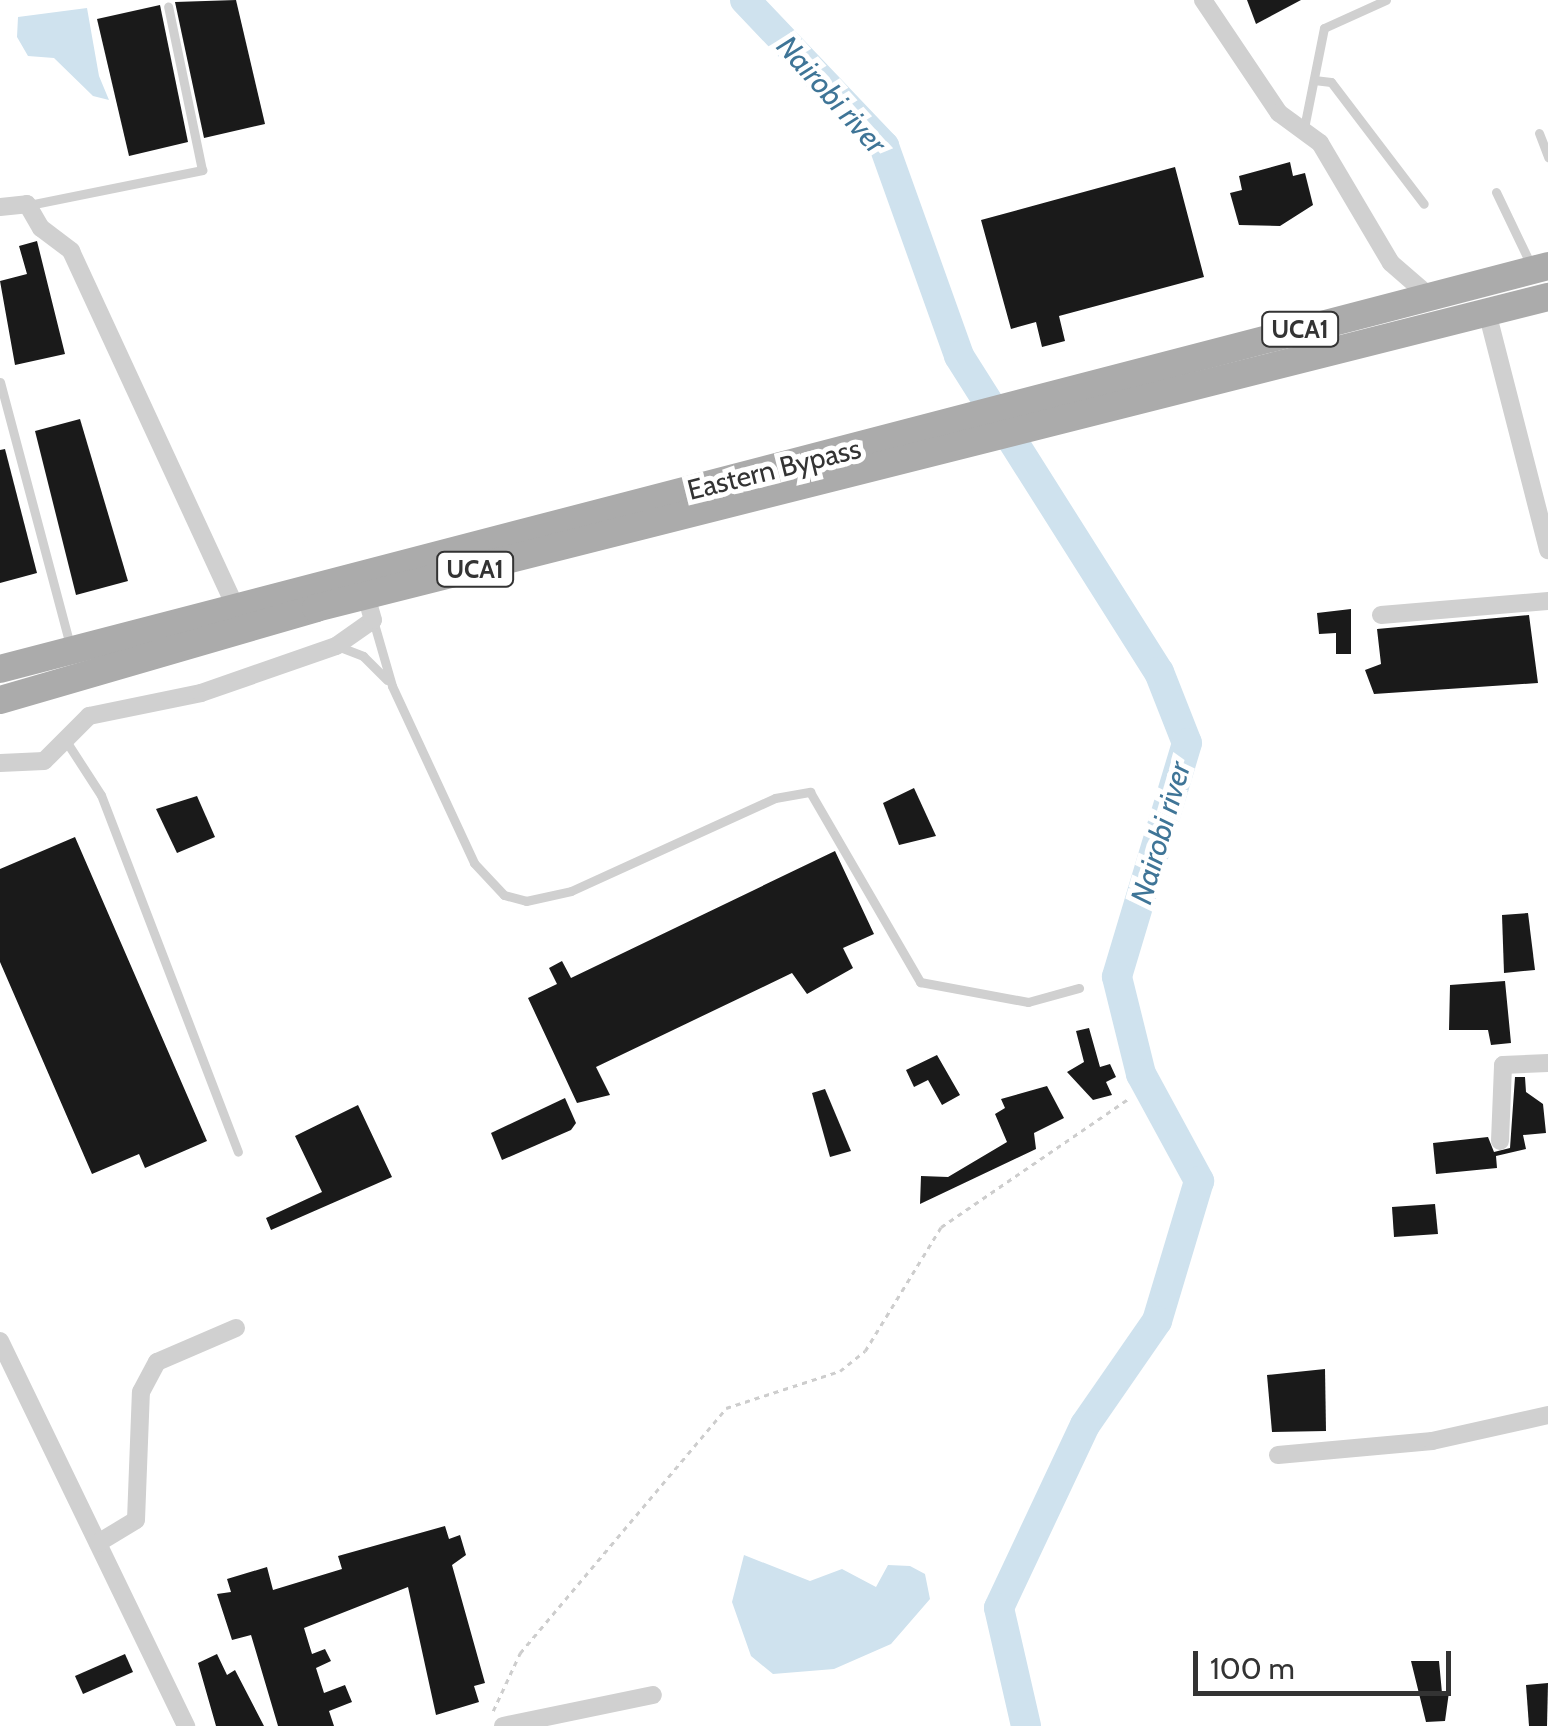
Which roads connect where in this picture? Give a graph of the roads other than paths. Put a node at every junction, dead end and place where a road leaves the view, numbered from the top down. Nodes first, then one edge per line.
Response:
1 (1203, 0) edge
2 (1386, 0) edge
3 (168, 6) dead end
4 (1314, 80) junction
5 (1304, 128) junction
6 (1539, 133) dead end
7 (1548, 156) edge
8 (1496, 192) dead end
9 (27, 204) junction
10 (1424, 204) dead end
11 (0, 207) edge
12 (1541, 267) edge
13 (1428, 295) junction
14 (1548, 296) edge
15 (1486, 312) junction
16 (0, 382) edge
17 (947, 436) junction
18 (1548, 550) edge
19 (1548, 601) edge
20 (234, 604) junction
21 (369, 608) junction
22 (1381, 615) dead end
23 (336, 646) junction
24 (70, 649) junction
25 (0, 669) edge
26 (392, 686) junction
27 (0, 700) edge
28 (66, 740) junction
29 (0, 763) edge
30 (1078, 988) dead end
31 (1548, 1063) edge
32 (1500, 1140) dead end
33 (238, 1152) dead end
34 (236, 1328) dead end
35 (0, 1341) edge
36 (1548, 1415) edge
37 (1278, 1455) dead end
38 (98, 1543) junction
39 (653, 1695) dead end
40 (497, 1722) edge
41 (186, 1726) edge

1 - 5 street
2 - 4 lane
3 - 9 lane
4 - 5 lane
4 - 10 lane
5 - 13 street
6 - 7 lane
8 - 12 lane
9 - 11 street
9 - 20 street
12 - 13 main road, Eastern Bypass / UCA1
13 - 17 main road, Eastern Bypass / UCA1
14 - 15 main road, Eastern Bypass / UCA1
15 - 17 main road, Eastern Bypass / UCA1
15 - 18 street
16 - 24 lane
17 - 20 main road, Eastern Bypass / UCA1
17 - 21 main road, Eastern Bypass / UCA1
19 - 22 street
20 - 24 main road, Eastern Bypass / UCA1
21 - 23 street
21 - 26 lane
21 - 27 main road, Eastern Bypass / UCA1
23 - 26 lane
23 - 28 street
24 - 25 main road, Eastern Bypass / UCA1
26 - 30 lane
28 - 29 street
28 - 33 lane
31 - 32 street
34 - 38 street
35 - 38 street
36 - 37 street
38 - 41 street
39 - 40 street

